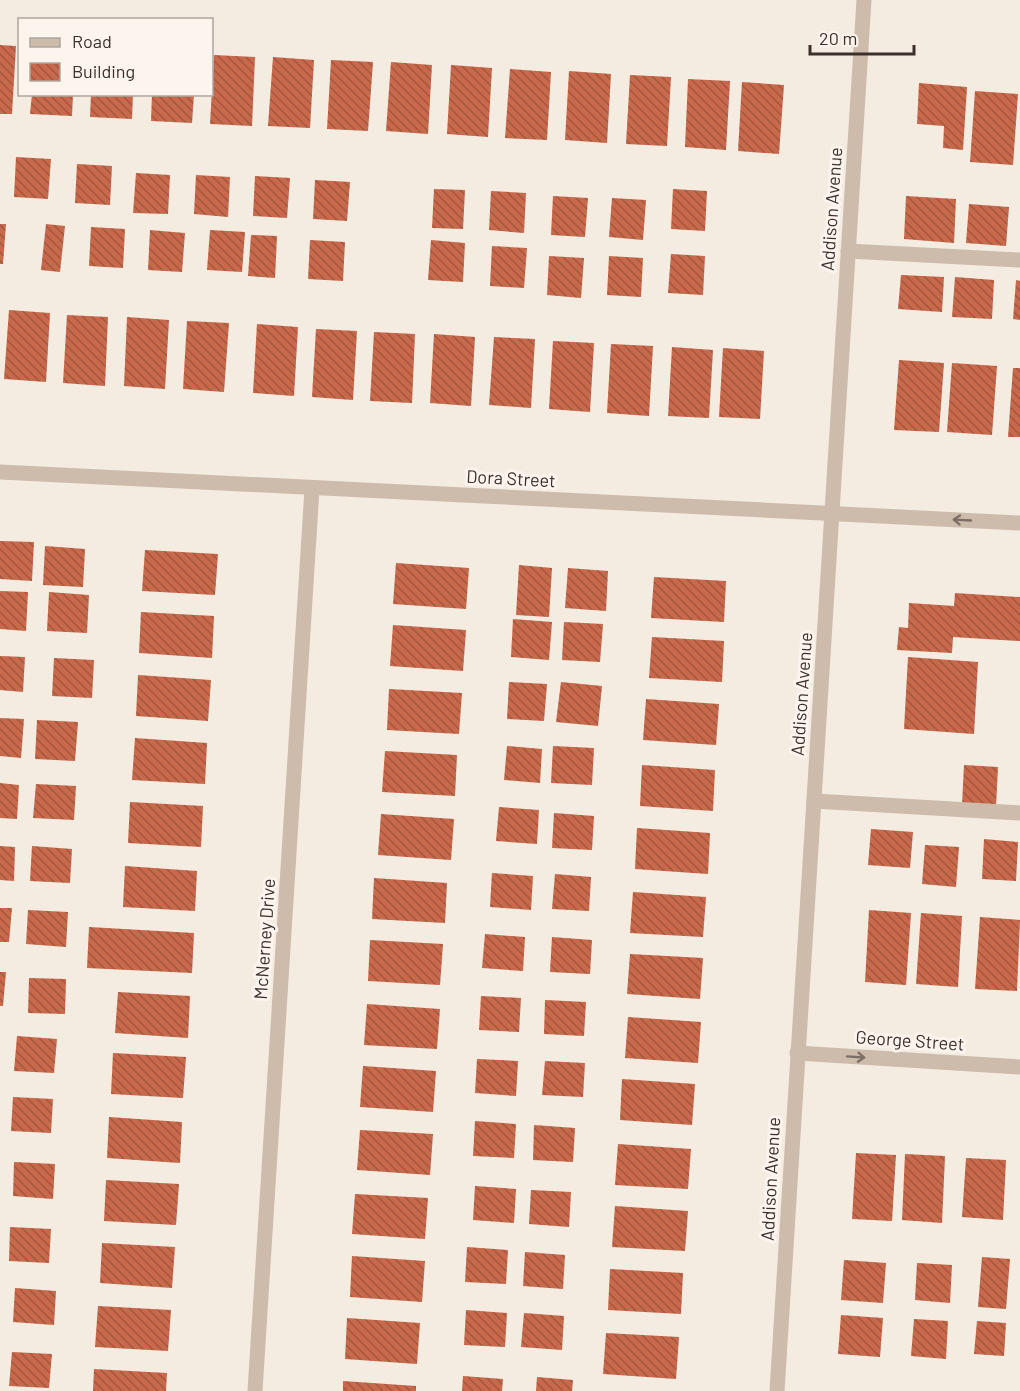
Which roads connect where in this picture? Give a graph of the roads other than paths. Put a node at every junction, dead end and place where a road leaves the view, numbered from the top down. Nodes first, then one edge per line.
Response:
1 (864, 0) edge
2 (848, 250) junction
3 (1020, 260) edge
4 (0, 472) edge
5 (312, 489) junction
6 (831, 513) junction
7 (1020, 523) edge
8 (813, 801) junction
9 (1020, 813) edge
10 (797, 1053) junction
11 (1020, 1067) edge
12 (255, 1391) edge
13 (777, 1391) edge

1 - 2 street, Addison Avenue
2 - 3 street
2 - 6 street, Addison Avenue
4 - 5 street, Dora Street
5 - 6 street, Dora Street
5 - 12 street, McNerney Drive
7 -> 6 street, Dora Street
6 - 8 street, Addison Avenue
8 - 9 street
8 - 10 street, Addison Avenue
10 -> 11 street, George Street
10 - 13 street, Addison Avenue

